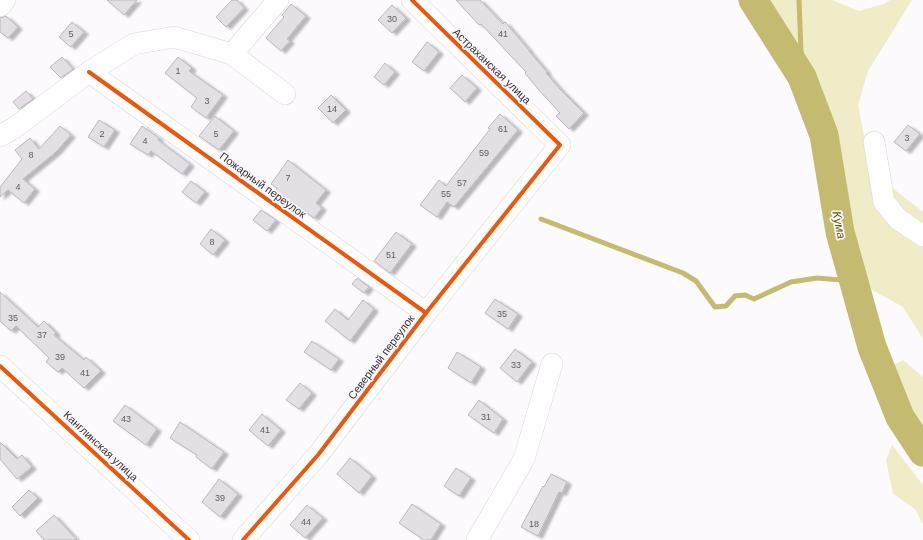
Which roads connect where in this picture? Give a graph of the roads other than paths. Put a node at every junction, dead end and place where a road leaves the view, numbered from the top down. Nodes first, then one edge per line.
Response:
1 (5, 0) edge
2 (278, 0) edge
3 (412, 0) edge
4 (0, 6) edge
5 (232, 54) junction
6 (89, 72) junction
7 (285, 94) dead end
8 (0, 136) edge
9 (874, 142) dead end
10 (560, 145) joint
11 (923, 236) edge
12 (426, 312) junction
13 (552, 364) dead end
14 (0, 366) edge
15 (189, 540) edge
16 (243, 540) edge
17 (477, 540) edge

1 - 4 street
2 - 5 street
3 - 10 street, Астраханская улица
5 - 6 street
5 - 7 street
6 - 8 street
6 - 12 street, Пожарный переулок
9 - 11 street
10 - 12 street, Северный переулок
12 - 16 street, Северный переулок
13 - 17 street
14 - 15 street, Канглинская улица

